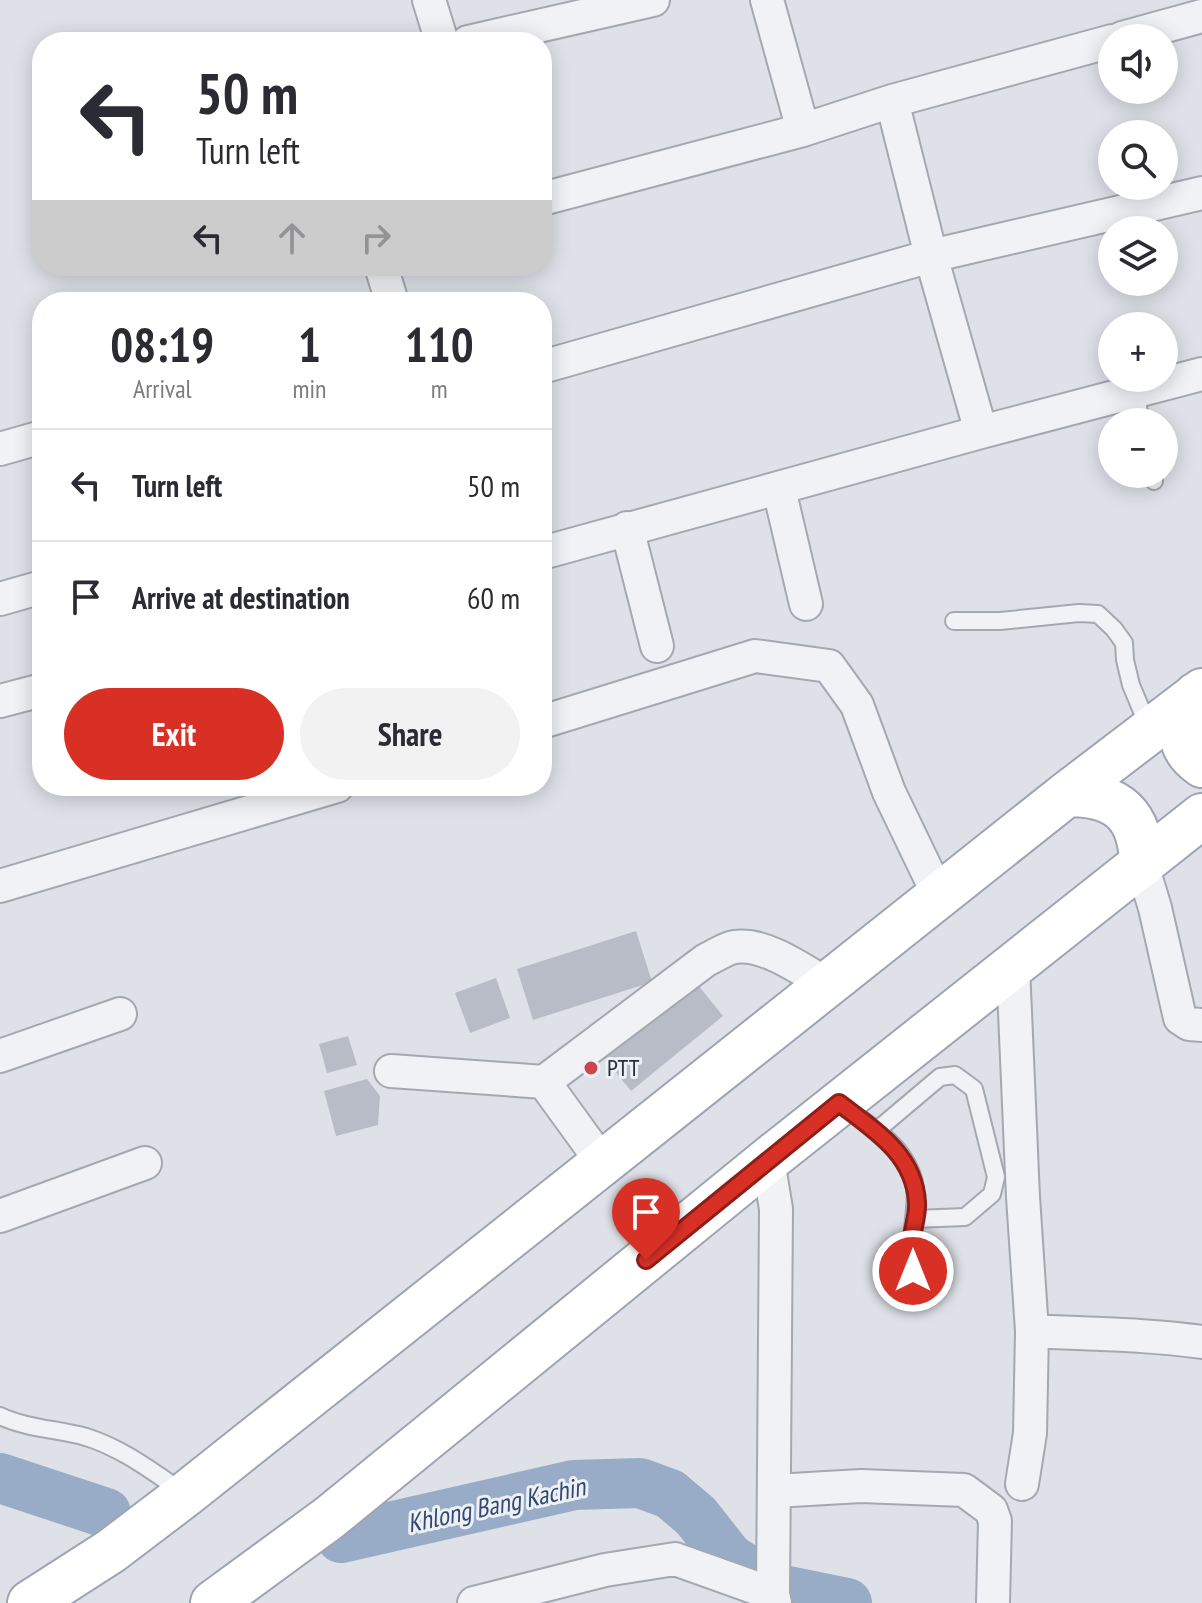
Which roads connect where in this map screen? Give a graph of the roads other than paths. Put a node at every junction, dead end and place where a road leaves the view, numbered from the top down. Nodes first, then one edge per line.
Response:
1 (429, 0) edge
2 (653, 0) edge
3 (767, 0) edge
4 (603, 6) edge
5 (1202, 16) edge
6 (1173, 24) edge
7 (439, 32) edge
8 (506, 32) edge
9 (1098, 45) edge
10 (892, 101) junction
11 (803, 130) junction
12 (1202, 193) edge
13 (552, 196) edge
14 (931, 256) junction
15 (552, 364) edge
16 (1202, 374) edge
17 (1138, 407) edge
18 (981, 432) junction
19 (32, 440) edge
20 (0, 449) edge
21 (779, 489) junction
22 (627, 528) junction
23 (552, 550) edge
24 (32, 590) edge
25 (0, 599) edge
26 (806, 604) dead end
27 (954, 621) dead end
28 (657, 646) dead end
29 (32, 693) edge
30 (1199, 693) edge
31 (0, 701) edge
32 (552, 719) edge
33 (1150, 730) junction
34 (1202, 765) edge
35 (1067, 794) junction
36 (288, 796) edge
37 (1202, 816) edge
38 (1142, 865) junction
39 (0, 886) edge
40 (939, 896) junction
41 (1013, 966) junction
42 (828, 985) junction
43 (120, 1014) dead end
44 (1202, 1025) edge
45 (0, 1056) edge
46 (391, 1071) dead end
47 (544, 1082) junction
48 (839, 1103) junction
49 (876, 1131) junction
50 (768, 1160) junction
51 (602, 1162) junction
52 (145, 1163) dead end
53 (0, 1216) edge
54 (915, 1219) junction
55 (915, 1301) dead end
56 (1032, 1331) junction
57 (1202, 1342) edge
58 (0, 1416) edge
59 (1022, 1484) dead end
60 (774, 1491) junction
61 (186, 1494) junction
62 (774, 1598) edge
63 (30, 1603) edge
64 (213, 1603) edge
65 (474, 1603) edge
66 (993, 1603) edge

1 - 7 street
2 - 4 street
3 - 11 street
4 - 8 street
5 - 6 street
9 - 10 street
10 - 11 street
10 - 14 street
11 - 13 street
12 - 14 street
14 - 15 street
14 - 18 street
16 - 17 street
17 - 18 street
18 - 21 street
19 - 20 street
21 - 22 street
21 - 26 street
22 - 23 street
22 - 28 street
24 - 25 street
27 - 33 lane
29 - 31 street
30 - 33 main road
30 - 34 main road
32 - 40 street
33 - 35 main road
35 - 38 main road
35 - 40 main road
36 - 39 street
37 - 38 main road
38 - 41 main road
38 - 44 street
40 - 42 main road
41 - 48 main road
41 - 56 street
42 - 47 street
42 - 51 main road
43 - 45 street
46 - 47 street
47 - 51 street
48 - 49 lane
48 - 50 main road
49 - 54 lane
49 - 54 lane
50 - 60 street
50 - 64 main road
51 - 61 main road
52 - 53 street
54 - 55 lane
56 - 57 street
56 - 59 street
58 - 61 lane
60 - 62 street
60 - 66 street
61 - 63 main road
62 - 65 street

